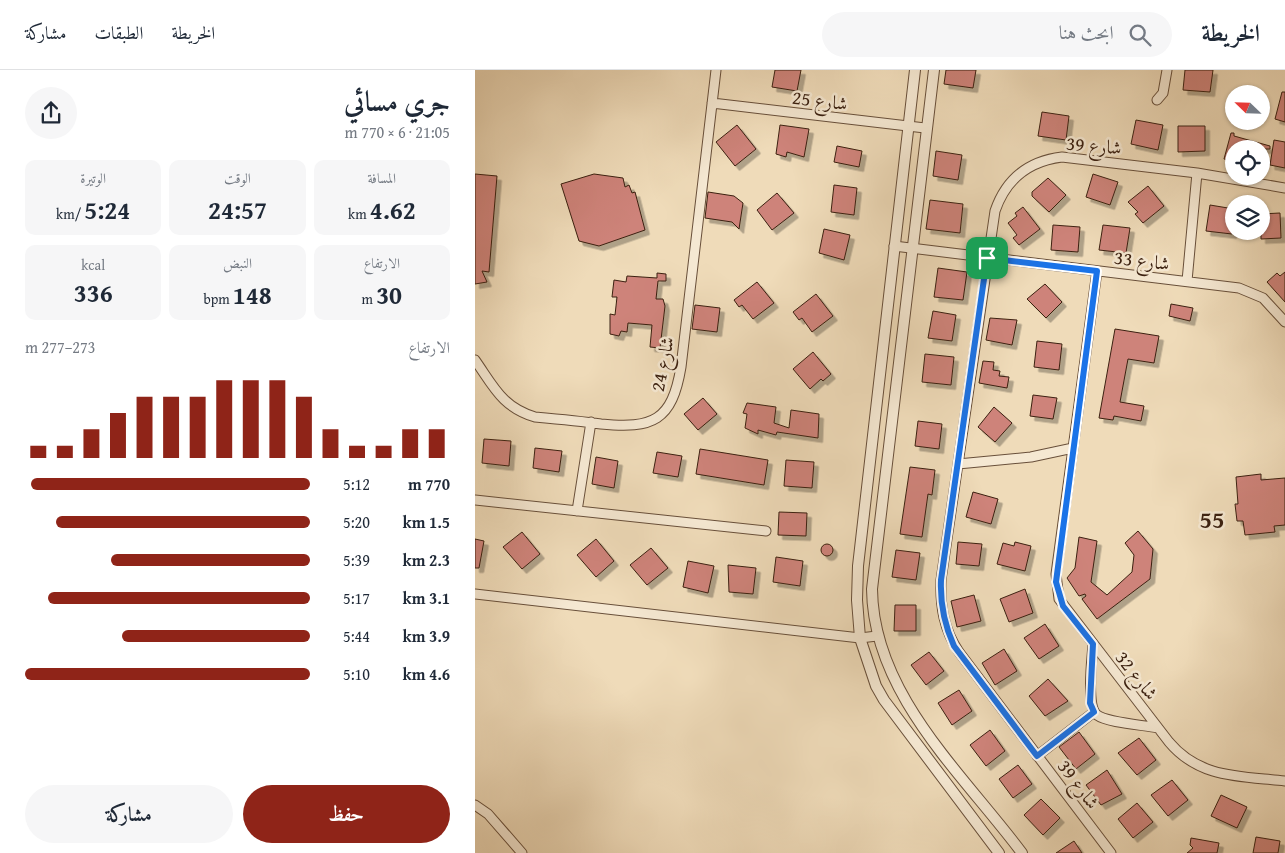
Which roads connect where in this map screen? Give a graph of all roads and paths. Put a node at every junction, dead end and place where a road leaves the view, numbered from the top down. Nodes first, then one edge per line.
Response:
1 (716, 70) edge
2 (915, 70) edge
3 (934, 70) edge
4 (1167, 70) edge
5 (1157, 100) dead end
6 (712, 102) junction
7 (907, 126) junction
8 (925, 128) junction
9 (1197, 173) junction
10 (1285, 188) edge
11 (893, 246) junction
12 (911, 249) junction
13 (987, 258) junction
14 (1097, 271) junction
15 (1187, 281) junction
16 (1285, 322) edge
17 (475, 360) edge
18 (591, 422) junction
19 (1073, 448) junction
20 (958, 464) junction
21 (475, 500) edge
22 (577, 511) junction
23 (765, 532) dead end
24 (475, 594) edge
25 (877, 636) junction
26 (860, 638) junction
27 (1093, 644) junction
28 (1094, 712) junction
29 (1158, 728) junction
30 (1037, 756) junction
31 (1285, 781) edge
32 (475, 805) edge
33 (522, 853) edge
34 (999, 853) edge
35 (1022, 853) edge
36 (1111, 853) edge

1 - 6 street, شارع 24
2 - 7 street
3 - 8 street
4 - 5 street
6 - 7 street, شارع 25
6 - 18 street, شارع 24
7 - 8 street, شارع 25
7 - 11 street
8 - 12 street
9 - 10 street, شارع 39
9 - 13 street, شارع 39
9 - 15 street
11 - 12 street, شارع 33
11 - 26 street
12 - 13 street, شارع 33
12 - 25 street
13 - 14 street, شارع 33
13 - 20 street, شارع 39
14 - 15 street, شارع 33
14 - 19 street, شارع 32
15 - 16 street, شارع 33
17 - 18 street, شارع 24
18 - 22 street
19 - 20 street
19 - 27 street, شارع 32
20 - 30 street, شارع 39
21 - 22 street
22 - 23 street
24 - 26 street
25 - 26 street
25 - 35 street
26 - 34 street
27 - 28 street
27 - 29 street, شارع 32
28 - 29 street
28 - 30 street
29 - 31 street, شارع 32
30 - 36 street, شارع 39
32 - 33 street

